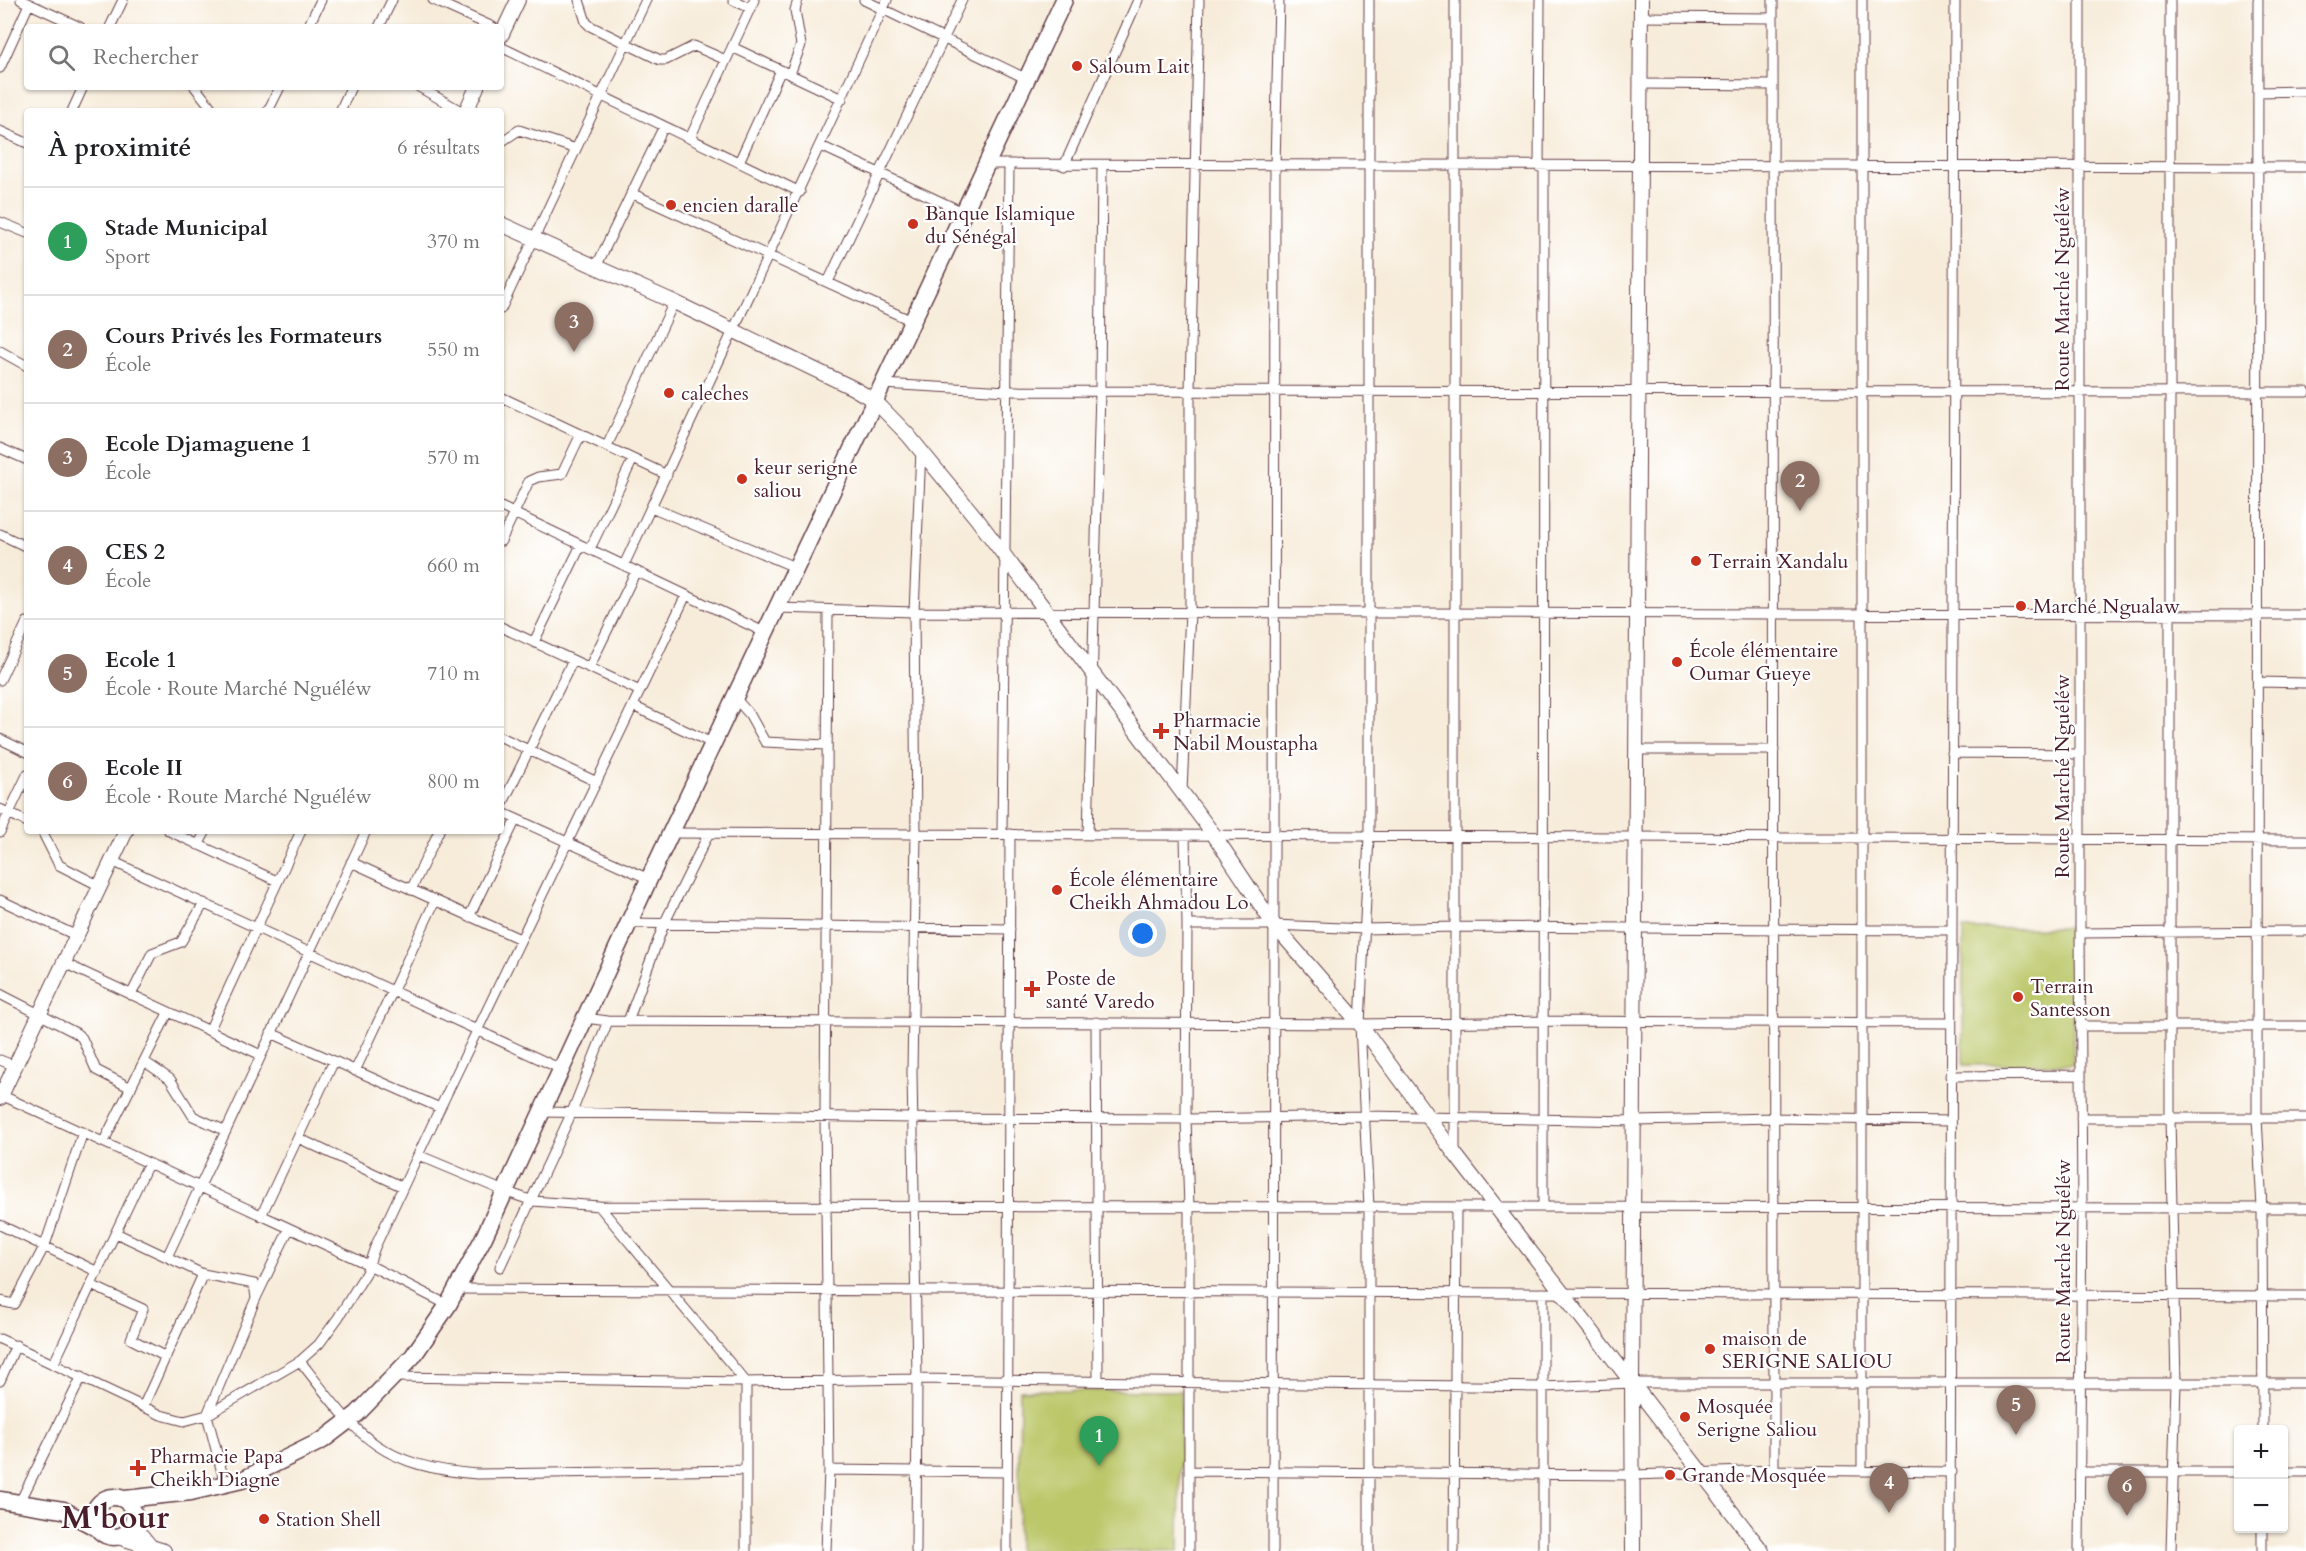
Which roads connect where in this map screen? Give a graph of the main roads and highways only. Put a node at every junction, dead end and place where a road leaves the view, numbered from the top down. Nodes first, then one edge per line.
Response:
1 (518, 0) edge
2 (1064, 0) edge
3 (1641, 0) edge
4 (504, 24) edge
5 (476, 90) edge
6 (467, 108) edge
7 (504, 225) edge
8 (875, 401) junction
9 (125, 834) edge
10 (1, 1097) edge
11 (1632, 1383) junction
12 (0, 1500) edge
13 (102, 1501) junction
14 (63, 1510) junction
15 (131, 1512) junction
16 (97, 1528) junction
17 (118, 1537) junction
18 (157, 1549) edge
19 (1634, 1551) edge
20 (1762, 1551) edge

1 - 4 main road
2 - 8 highway
3 - 11 main road
5 - 6 main road
7 - 8 main road
8 - 11 main road
8 - 15 highway
9 - 10 main road
11 - 19 main road
11 - 20 main road
12 - 14 highway
13 - 14 highway
13 - 15 highway
13 - 16 highway
14 - 16 highway
15 - 17 highway
15 - 18 main road
16 - 17 highway
17 - 18 main road

